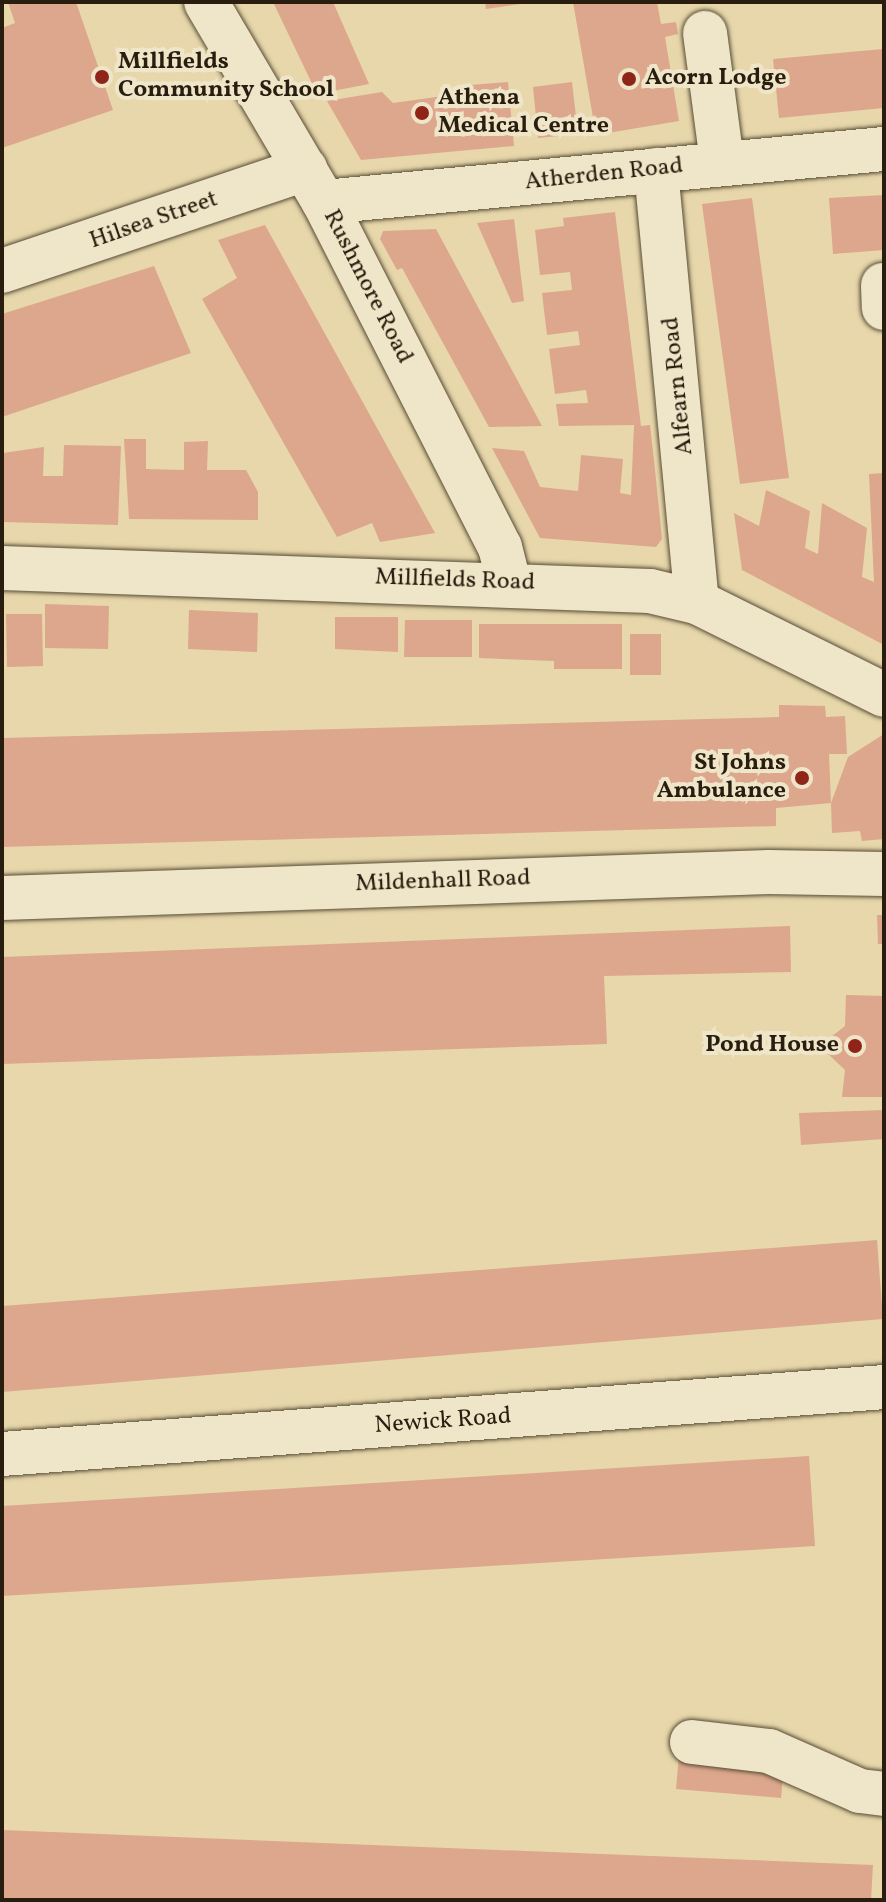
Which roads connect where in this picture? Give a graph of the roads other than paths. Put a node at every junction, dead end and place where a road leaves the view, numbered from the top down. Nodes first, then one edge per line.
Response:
1 (206, 2) edge
2 (705, 33) dead end
3 (884, 149) edge
4 (722, 163) junction
5 (656, 170) junction
6 (314, 186) junction
7 (2, 271) edge
8 (2, 568) edge
9 (509, 582) junction
10 (697, 602) junction
11 (884, 695) edge
12 (884, 874) edge
13 (2, 898) edge
14 (884, 1387) edge
15 (2, 1454) edge
16 (692, 1742) dead end
17 (884, 1794) edge

1 - 6 street, Rushmore Road
2 - 4 street
3 - 4 street, Atherden Road
4 - 5 street, Atherden Road
5 - 6 street, Atherden Road
5 - 10 street, Alfearn Road
6 - 7 street, Hilsea Street
6 - 9 street, Rushmore Road
8 - 9 street, Millfields Road
9 - 10 street, Millfields Road
10 - 11 street, Millfields Road
12 - 13 street, Mildenhall Road
14 - 15 street, Newick Road
16 - 17 street

